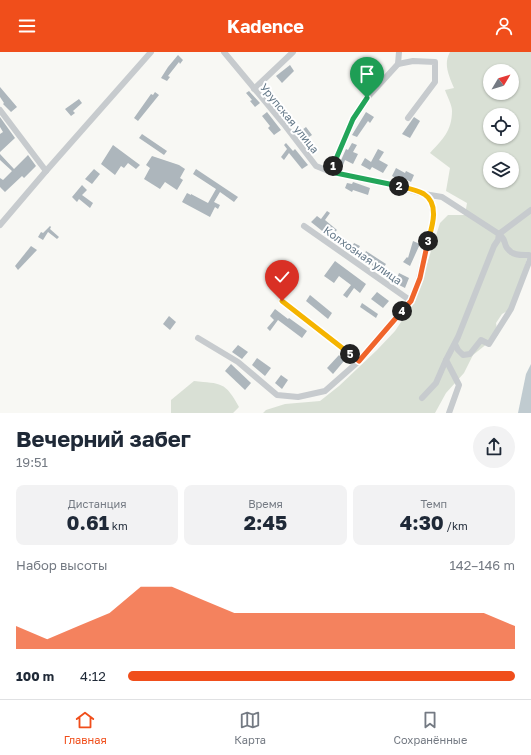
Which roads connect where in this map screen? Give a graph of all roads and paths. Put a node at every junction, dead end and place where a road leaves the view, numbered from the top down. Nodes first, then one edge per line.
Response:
1 (152, 52) edge
2 (224, 52) edge
3 (293, 52) edge
4 (399, 52) edge
5 (398, 64) junction
6 (254, 89) junction
7 (0, 110) edge
8 (408, 118) dead end
9 (46, 171) junction
10 (331, 172) junction
11 (424, 194) junction
12 (531, 210) edge
13 (0, 225) edge
14 (304, 226) dead end
15 (499, 234) junction
16 (531, 257) edge
17 (282, 301) dead end
18 (411, 301) junction
19 (198, 338) dead end
20 (455, 344) junction
21 (446, 360) junction
22 (359, 361) junction
23 (422, 398) dead end
24 (449, 413) edge

1 - 9 street
2 - 6 street, Урупская улица
3 - 6 street
4 - 5 street
5 - 8 street
5 - 10 street
6 - 10 street, Урупская улица
7 - 9 street
9 - 13 street
10 - 11 street, Урупская улица
11 - 15 street, Урупская улица
11 - 18 street
12 - 15 street
14 - 18 street, Колхозная улица
15 - 16 street
15 - 20 street
16 - 20 street
17 - 22 street
18 - 22 street
19 - 22 street
20 - 21 street
21 - 23 street
21 - 24 street

